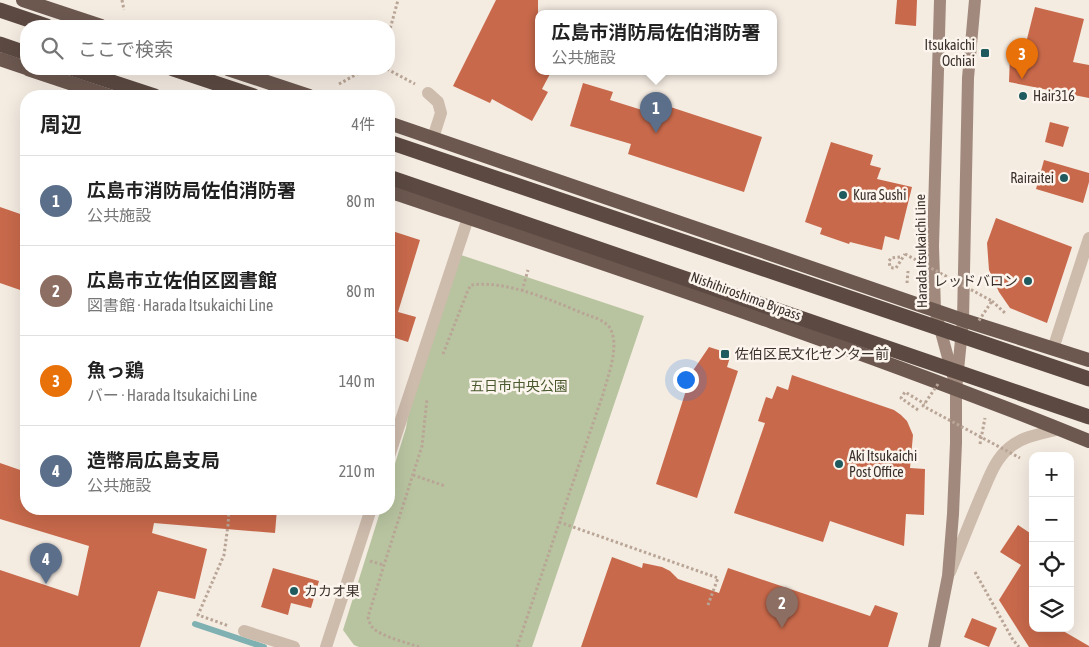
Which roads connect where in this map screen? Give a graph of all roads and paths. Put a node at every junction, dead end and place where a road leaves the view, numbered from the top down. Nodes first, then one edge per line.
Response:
1 (23, 0) edge
2 (122, 0) edge
3 (398, 0) edge
4 (940, 0) edge
5 (975, 0) edge
6 (0, 10) edge
7 (124, 10) dead end
8 (29, 20) edge
9 (83, 20) edge
10 (393, 20) edge
11 (0, 44) edge
12 (20, 51) edge
13 (0, 59) edge
14 (20, 66) edge
15 (395, 73) edge
16 (48, 75) edge
17 (91, 75) edge
18 (191, 75) edge
19 (246, 75) edge
20 (355, 75) edge
21 (338, 84) dead end
22 (91, 90) edge
23 (136, 90) edge
24 (236, 90) edge
25 (291, 90) edge
26 (428, 93) joint
27 (395, 125) edge
28 (433, 138) junction
29 (395, 144) edge
30 (395, 179) edge
31 (395, 193) edge
32 (468, 218) junction
33 (1089, 238) edge
34 (900, 257) dead end
35 (528, 270) dead end
36 (522, 291) junction
37 (992, 301) dead end
38 (935, 310) junction
39 (963, 320) junction
40 (1053, 349) junction
41 (443, 354) dead end
42 (1089, 360) edge
43 (1089, 379) edge
44 (956, 390) junction
45 (427, 397) dead end
46 (924, 404) dead end
47 (918, 410) dead end
48 (1089, 417) edge
49 (1059, 429) junction
50 (395, 438) edge
51 (1089, 441) edge
52 (956, 443) junction
53 (1000, 459) junction
54 (413, 475) junction
55 (445, 486) dead end
56 (228, 515) edge
57 (369, 515) edge
58 (560, 522) junction
59 (975, 572) dead end
60 (948, 576) junction
61 (708, 605) dead end
62 (244, 631) joint
63 (294, 647) edge
64 (326, 647) edge
65 (419, 647) edge
66 (516, 647) edge
67 (934, 647) edge
68 (1020, 647) edge

1 - 9 highway
2 - 7 path
3 - 10 path
4 - 38 main road, Harada Itsukaichi Line
5 - 39 main road
6 - 8 highway
11 - 12 highway
13 - 14 highway
15 - 26 path
16 - 22 highway
17 - 23 highway
18 - 24 highway
19 - 25 highway
20 - 21 path
26 - 28 street
27 - 28 highway
28 - 38 highway
29 - 43 highway, bridge
30 - 48 highway, Nishihiroshima Bypass, bridge
31 - 32 highway, Nishihiroshima Bypass
32 - 44 highway, Nishihiroshima Bypass
32 - 50 street
33 - 40 street
34 - 37 path, bridge
35 - 36 path
36 - 41 path
36 - 58 path
38 - 39 highway
38 - 44 main road, Harada Itsukaichi Line
39 - 40 highway
39 - 44 main road
40 - 42 highway
44 - 49 highway, Nishihiroshima Bypass
44 - 52 main road, Harada Itsukaichi Line
45 - 54 path
46 - 47 path
49 - 51 highway, Nishihiroshima Bypass
49 - 53 street
52 - 53 path
52 - 60 main road, Harada Itsukaichi Line
53 - 60 street
54 - 55 path
54 - 65 path
56 - 62 path
57 - 64 street
58 - 61 path
58 - 66 path
59 - 68 path
60 - 67 main road, Harada Itsukaichi Line
62 - 63 street

